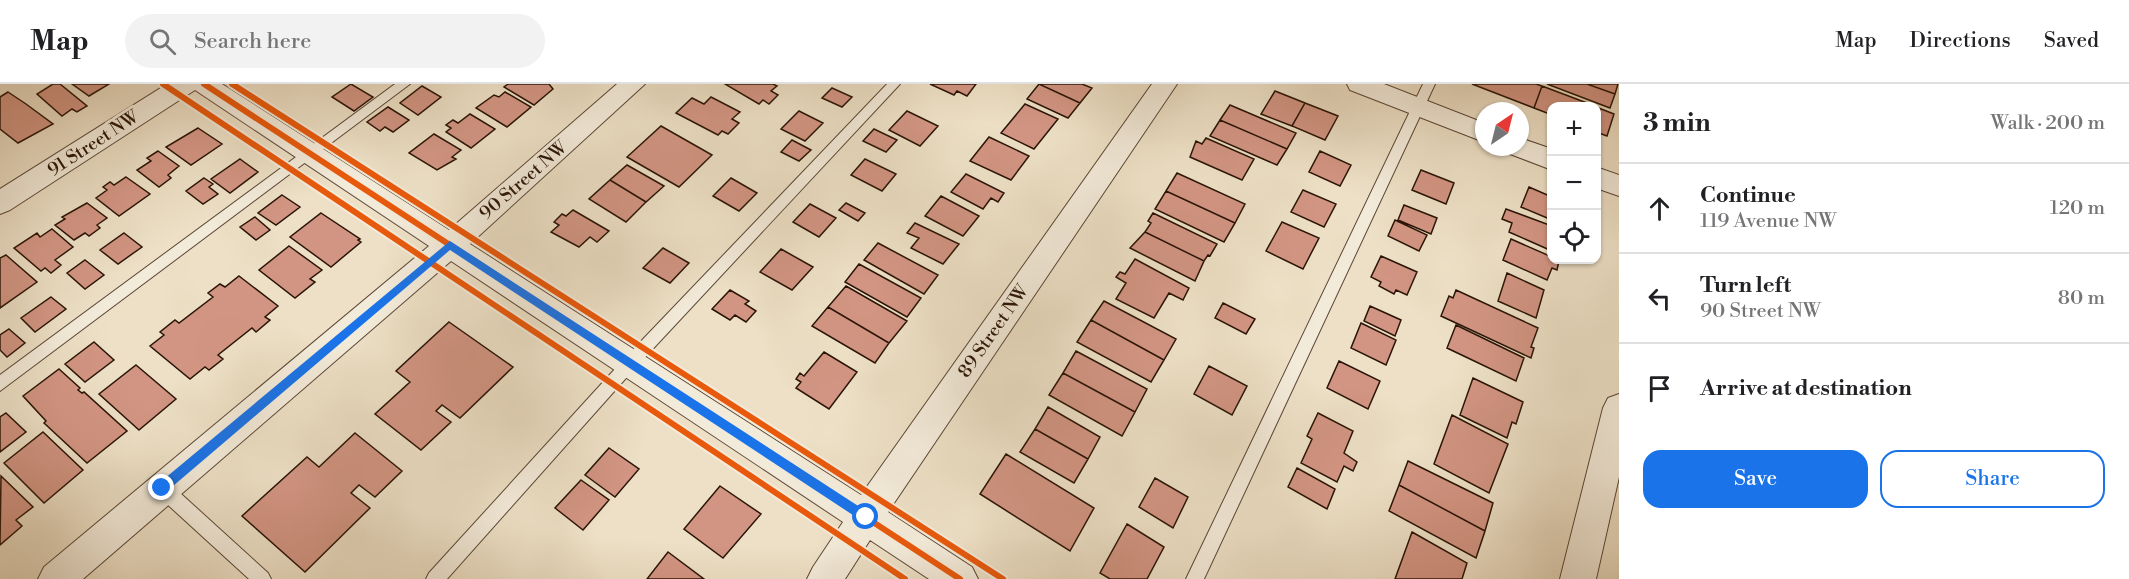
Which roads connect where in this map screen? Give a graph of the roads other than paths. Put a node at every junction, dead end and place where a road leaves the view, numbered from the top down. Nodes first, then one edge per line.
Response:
1 (186, 84) edge
2 (204, 84) edge
3 (404, 84) edge
4 (633, 84) edge
5 (894, 84) edge
6 (1165, 84) edge
7 (1359, 84) edge
8 (1429, 84) edge
9 (1418, 108) junction
10 (1475, 130) edge
11 (1529, 151) edge
12 (310, 153) junction
13 (1547, 158) edge
14 (1601, 179) edge
15 (1619, 186) edge
16 (0, 203) edge
17 (450, 245) junction
18 (630, 363) junction
19 (0, 384) edge
20 (1619, 408) edge
21 (162, 488) junction
22 (866, 517) junction
23 (56, 579) edge
24 (262, 579) edge
25 (435, 579) edge
26 (825, 579) edge
27 (960, 579) edge
28 (1195, 579) edge
29 (1578, 579) edge

1 - 16 street, 91 Street NW
2 - 12 street
3 - 12 lane
4 - 17 street, 90 Street NW
5 - 18 lane
6 - 22 street, 89 Street NW
7 - 9 street
8 - 9 lane
9 - 10 street
9 - 28 lane
11 - 13 street
12 - 17 street
12 - 19 lane
14 - 15 street
17 - 18 street
17 - 21 street, 90 Street NW
18 - 22 street
18 - 25 lane
20 - 29 street
21 - 23 street, 90 Street NW
21 - 24 lane
22 - 26 street, 89 Street NW
22 - 27 street

